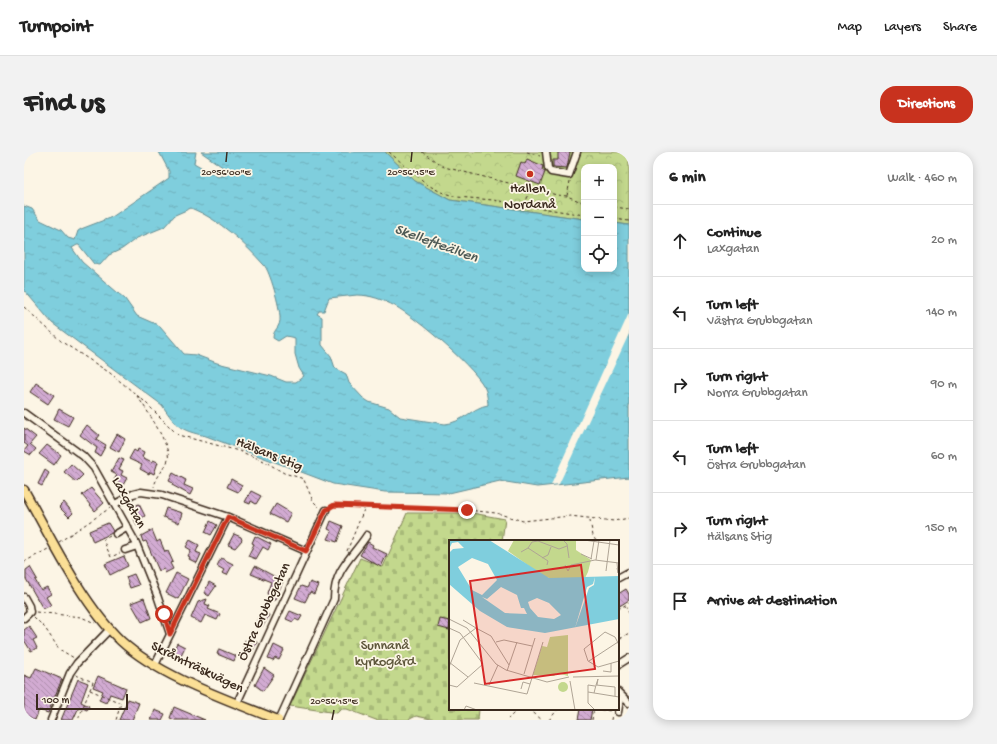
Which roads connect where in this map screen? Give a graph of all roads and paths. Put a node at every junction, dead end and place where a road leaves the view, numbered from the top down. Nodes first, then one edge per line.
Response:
1 (389, 152) edge
2 (422, 152) edge
3 (526, 152) edge
4 (578, 152) edge
5 (546, 155) edge
6 (570, 175) junction
7 (530, 189) junction
8 (567, 196) junction
9 (581, 202) edge
10 (525, 206) junction
11 (617, 207) edge
12 (629, 209) edge
13 (581, 215) edge
14 (617, 219) edge
15 (629, 221) edge
16 (24, 307) edge
17 (135, 394) junction
18 (24, 413) edge
19 (24, 490) edge
20 (153, 493) junction
21 (115, 504) junction
22 (365, 507) junction
23 (326, 510) junction
24 (228, 517) junction
25 (629, 518) edge
26 (590, 519) junction
27 (128, 527) junction
28 (116, 534) joint
29 (367, 535) dead end
30 (595, 540) edge
31 (55, 545) junction
32 (137, 546) junction
33 (125, 550) joint
34 (306, 551) junction
35 (345, 561) junction
36 (24, 562) edge
37 (629, 572) edge
38 (619, 577) edge
39 (24, 597) edge
40 (629, 603) edge
41 (625, 606) junction
42 (619, 609) edge
43 (30, 612) junction
44 (629, 613) edge
45 (24, 618) edge
46 (95, 623) dead end
47 (110, 629) junction
48 (629, 633) edge
49 (170, 634) junction
50 (619, 634) edge
51 (629, 658) edge
52 (79, 661) junction
53 (619, 663) edge
54 (155, 665) junction
55 (70, 673) junction
56 (90, 690) junction
57 (620, 700) edge
58 (236, 703) junction
59 (629, 703) edge
60 (524, 710) edge
61 (529, 710) edge
62 (557, 710) edge
63 (594, 710) edge
64 (603, 710) edge
65 (51, 720) edge
66 (78, 720) edge
67 (116, 720) edge
68 (279, 720) edge
69 (507, 720) edge
70 (542, 720) edge
71 (549, 720) edge
72 (592, 720) edge
73 (611, 720) edge

1 - 10 path
2 - 7 path
3 - 5 path
4 - 6 street
5 - 6 street
6 - 8 path
7 - 8 path
7 - 10 path
8 - 9 path
10 - 13 path
11 - 12 path
14 - 15 path
16 - 17 path, Hälsans Stig
17 - 20 path
17 - 23 path, Hälsans Stig
18 - 21 street, Laxgatan
19 - 31 main road, Skråmträskvägen
20 - 21 street
20 - 24 street
21 - 27 street, Laxgatan
21 - 31 path
22 - 23 path
22 - 26 path
22 - 35 path
23 - 34 street, Östra Grubbgatan
24 - 34 street
24 - 49 street
25 - 26 path
26 - 30 path
27 - 28 street
27 - 32 street, Laxgatan
28 - 33 path
29 - 35 street
31 - 36 path
31 - 47 main road, Skråmträskvägen
32 - 33 street
32 - 49 street, Laxgatan
34 - 58 street, Östra Grubbgatan
35 - 68 street
37 - 38 street
39 - 43 street
40 - 41 path
41 - 42 path
41 - 44 path
43 - 45 street
43 - 46 path
43 - 52 path
47 - 52 street
47 - 54 main road, Skråmträskvägen
48 - 50 path
49 - 54 street
51 - 53 street
52 - 55 street
54 - 58 main road, Skråmträskvägen
55 - 56 path
55 - 65 street
56 - 66 path
56 - 67 path
57 - 59 street
58 - 68 main road, Skråmträskvägen
60 - 69 path
61 - 70 path
62 - 71 path
63 - 72 path
64 - 73 path

